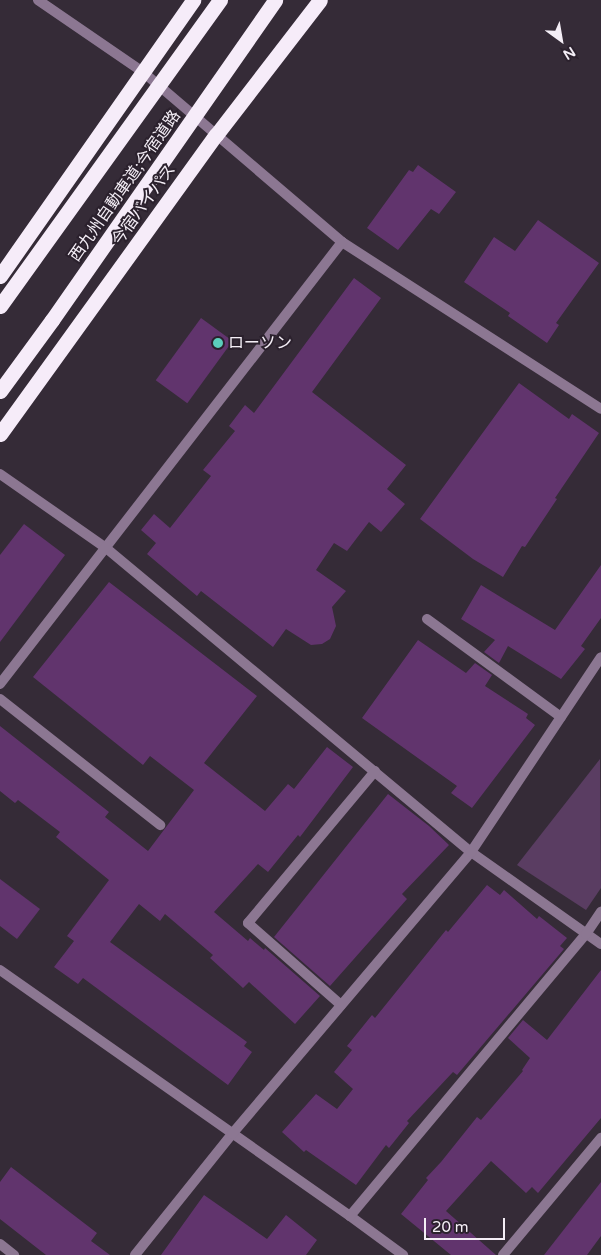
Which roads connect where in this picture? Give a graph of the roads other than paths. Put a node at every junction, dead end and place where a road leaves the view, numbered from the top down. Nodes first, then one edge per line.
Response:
1 (38, 0) edge
2 (193, 0) edge
3 (220, 0) edge
4 (276, 0) edge
5 (320, 0) edge
6 (143, 72) junction
7 (216, 135) junction
8 (342, 242) junction
9 (0, 276) edge
10 (0, 306) edge
11 (0, 391) edge
12 (601, 409) edge
13 (0, 434) edge
14 (0, 474) edge
15 (106, 548) junction
16 (427, 619) dead end
17 (601, 657) edge
18 (0, 684) edge
19 (0, 700) edge
20 (561, 717) junction
21 (375, 771) junction
22 (160, 825) dead end
23 (471, 852) junction
24 (601, 912) edge
25 (586, 934) junction
26 (601, 944) edge
27 (0, 970) edge
28 (341, 1005) junction
29 (232, 1134) junction
30 (601, 1138) edge
31 (350, 1216) junction
32 (0, 1244) edge
33 (14, 1255) edge
34 (135, 1255) edge
35 (403, 1255) edge
36 (503, 1255) edge

1 - 6 street
2 - 6 highway
3 - 10 highway, 西九州自動車道;今宿道路
4 - 11 highway, 西九州自動車道;今宿道路
5 - 7 highway, 今宿バイパス
6 - 7 street
6 - 9 highway
7 - 8 street
7 - 13 highway, 今宿バイパス
8 - 12 street
8 - 15 street
14 - 15 street
15 - 18 street
15 - 21 street
16 - 20 street
17 - 20 street
19 - 22 street
20 - 23 street
21 - 23 street
21 - 28 street
23 - 25 street
23 - 28 street
24 - 25 street
25 - 26 street
25 - 31 street
27 - 29 street
28 - 29 street
29 - 31 street
29 - 34 street
30 - 36 street
31 - 35 street
32 - 33 street

